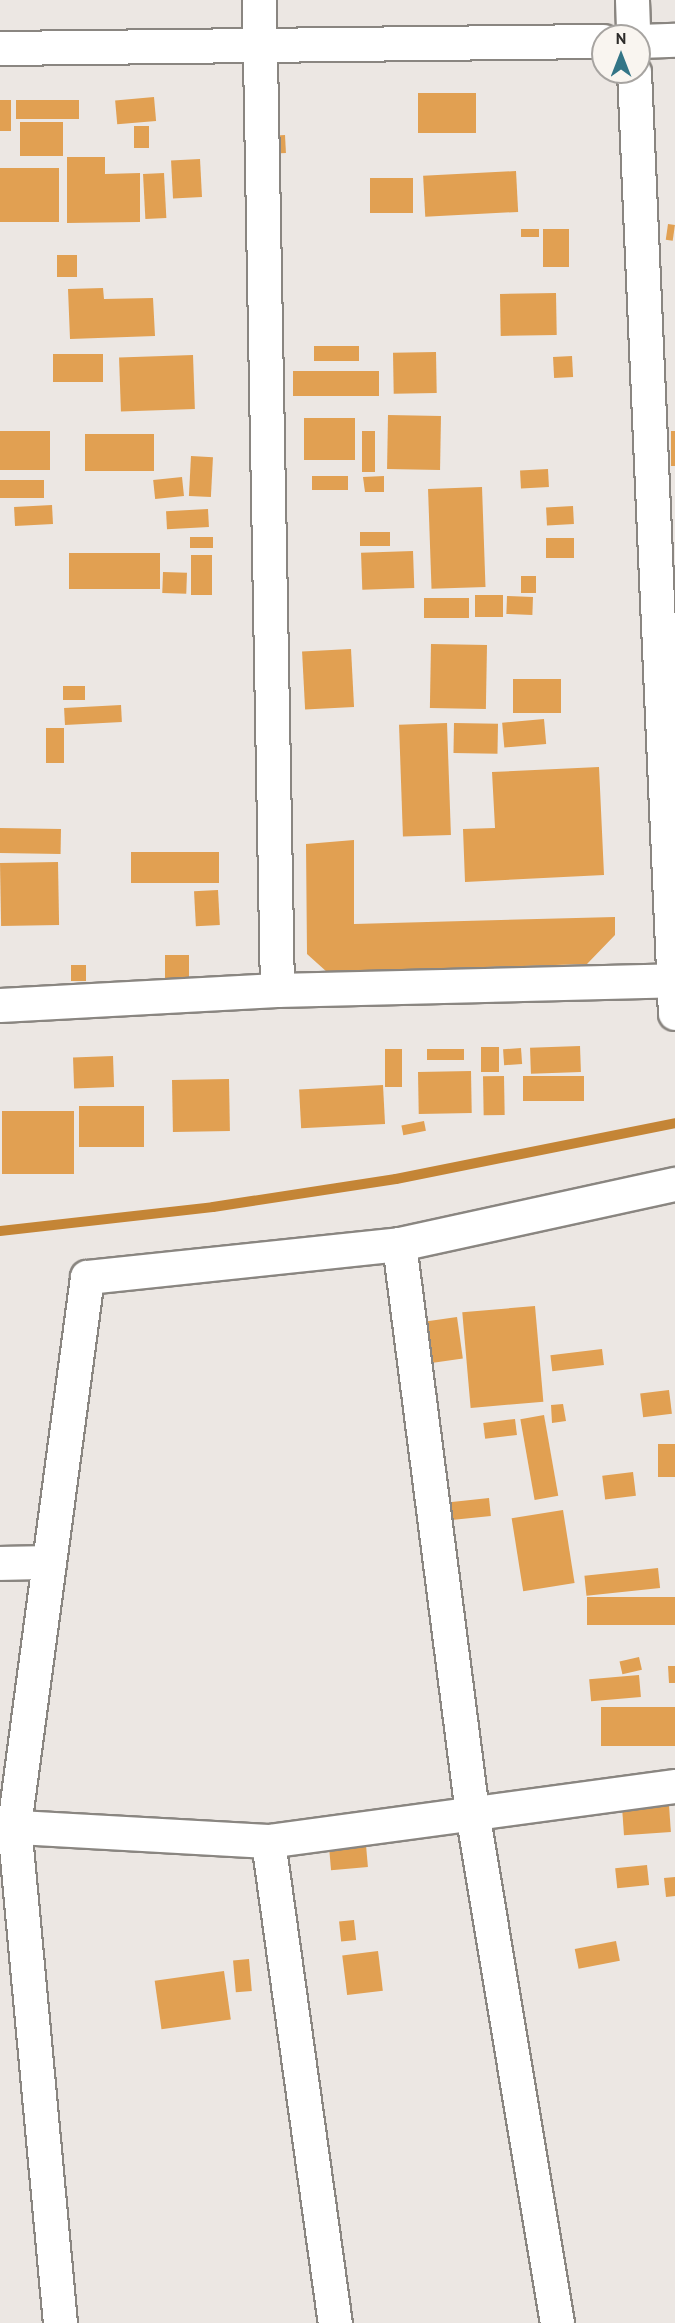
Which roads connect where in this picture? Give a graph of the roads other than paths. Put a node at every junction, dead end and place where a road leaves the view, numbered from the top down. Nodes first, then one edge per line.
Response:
1 (259, 0) edge
2 (632, 0) edge
3 (633, 24) edge
4 (675, 40) edge
5 (591, 41) edge
6 (651, 41) edge
7 (261, 46) junction
8 (0, 48) edge
9 (635, 84) edge
10 (674, 980) edge
11 (278, 990) junction
12 (0, 1005) edge
13 (675, 1014) edge
14 (675, 1184) edge
15 (399, 1244) junction
16 (49, 1562) junction
17 (0, 1563) edge
18 (675, 1786) edge
19 (472, 1812) junction
20 (7, 1826) edge
21 (268, 1841) junction
22 (60, 2323) edge
23 (335, 2323) edge
24 (557, 2323) edge

1 - 7 street
2 - 3 street
4 - 6 street
5 - 7 street
7 - 8 street
7 - 11 street
9 - 10 street
10 - 11 street
10 - 13 street
11 - 12 street
14 - 15 street
15 - 16 street
15 - 19 street
16 - 17 street
16 - 20 street
18 - 19 street
19 - 21 street
19 - 24 street
20 - 21 street
20 - 22 street
21 - 23 street

